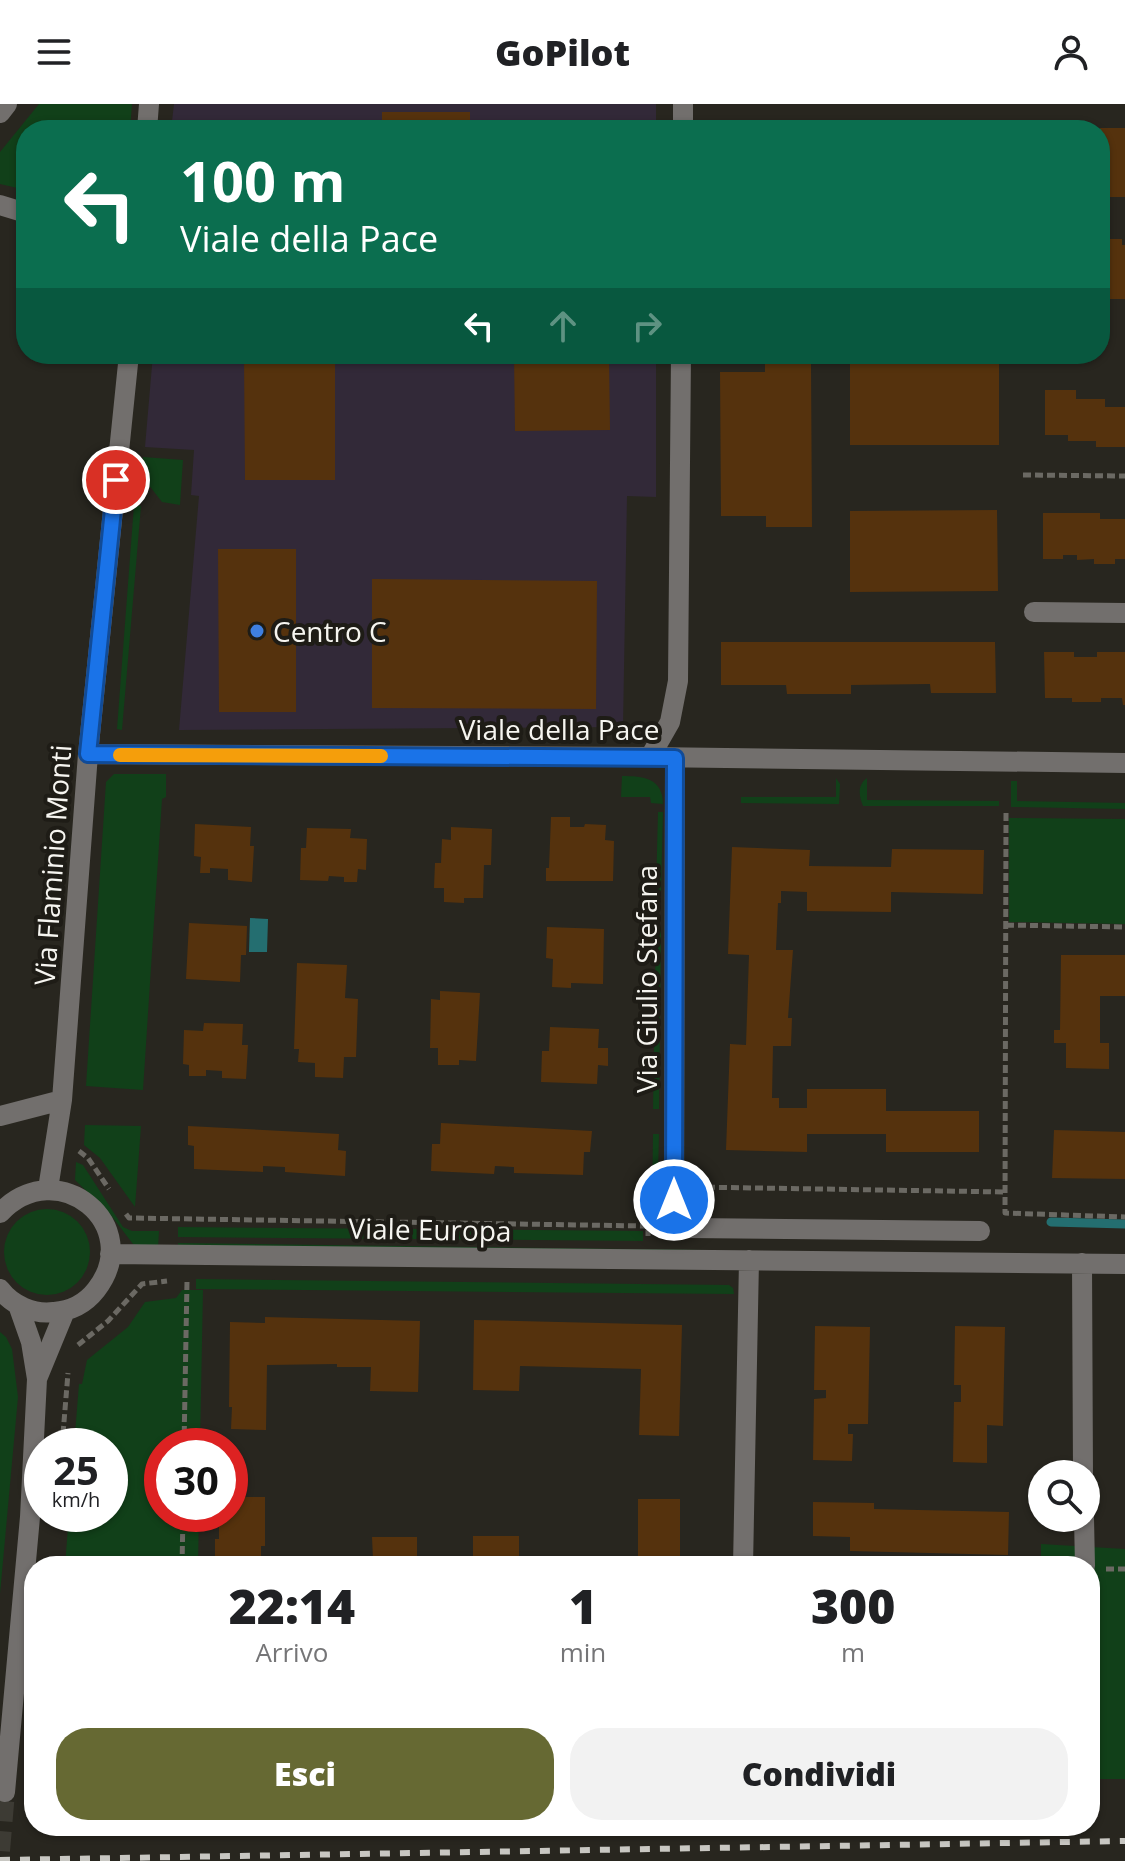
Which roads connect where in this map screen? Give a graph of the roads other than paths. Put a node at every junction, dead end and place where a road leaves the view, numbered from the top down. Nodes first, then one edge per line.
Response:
1 (7, 104) edge
2 (0, 113) edge
3 (128, 364) edge
4 (681, 364) edge
5 (1034, 612) dead end
6 (1125, 613) edge
7 (88, 754) junction
8 (650, 757) junction
9 (675, 758) junction
10 (1125, 763) edge
11 (62, 1100) junction
12 (0, 1116) edge
13 (48, 1189) junction
14 (0, 1213) edge
15 (980, 1231) dead end
16 (110, 1254) junction
17 (749, 1260) junction
18 (1082, 1263) junction
19 (1125, 1264) edge
20 (0, 1289) edge
21 (18, 1305) junction
22 (65, 1311) junction
23 (37, 1379) junction
24 (1083, 1460) edge
25 (1084, 1532) edge
26 (26, 1556) edge
27 (743, 1556) edge
28 (1085, 1556) edge
29 (24, 1583) edge
30 (5, 1792) dead end

1 - 2 street
3 - 7 street, Via Flaminio Monti
4 - 8 street
5 - 6 street
7 - 8 street, Viale della Pace
7 - 11 street, Via Flaminio Monti
8 - 9 street, Viale della Pace
9 - 10 street, Viale della Pace
9 - 15 street, Via Giulio Stefana
11 - 12 street
11 - 13 street, Via Flaminio Monti
13 - 14 street
13 - 16 street
16 - 17 street, Viale Europa
16 - 22 street
17 - 18 street, Viale Europa
17 - 27 street
18 - 19 street, Viale Europa
18 - 24 street
20 - 21 street
21 - 22 street
21 - 23 street
22 - 23 street
23 - 26 street
25 - 28 street
29 - 30 street

